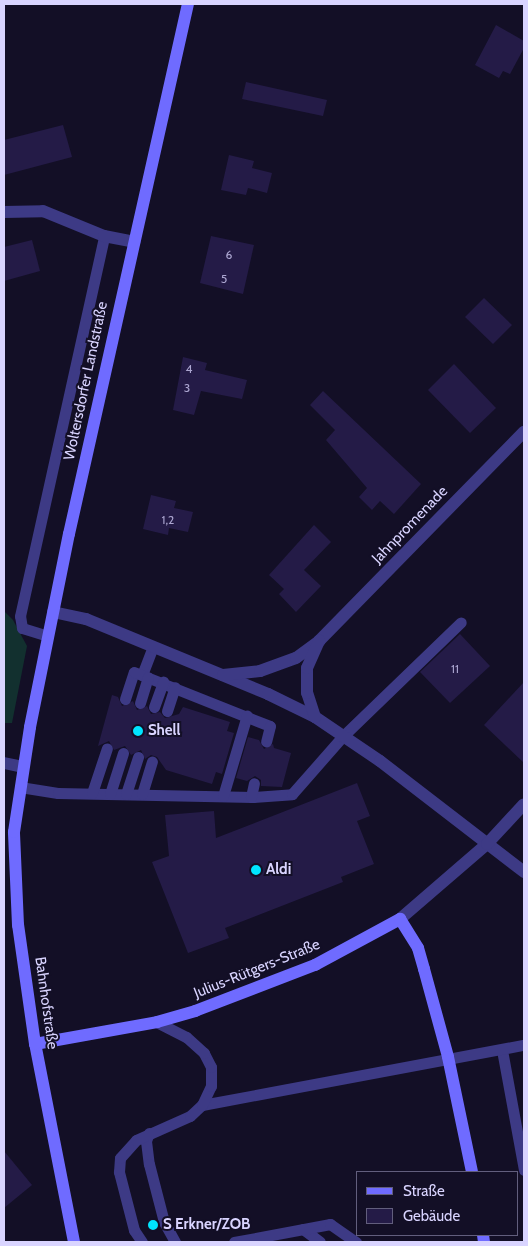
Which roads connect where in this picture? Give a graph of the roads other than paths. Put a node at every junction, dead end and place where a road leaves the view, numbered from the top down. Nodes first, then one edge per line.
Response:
1 (188, 4) edge
2 (4, 212) edge
3 (104, 236) junction
4 (134, 242) junction
5 (524, 432) edge
6 (53, 612) junction
7 (461, 622) dead end
8 (48, 636) junction
9 (319, 641) junction
10 (153, 647) junction
11 (221, 675) junction
12 (145, 676) junction
13 (163, 682) junction
14 (175, 687) junction
15 (125, 699) dead end
16 (140, 703) dead end
17 (154, 707) dead end
18 (167, 711) dead end
19 (247, 715) junction
20 (315, 718) junction
21 (342, 737) junction
22 (266, 742) dead end
23 (107, 748) dead end
24 (123, 753) dead end
25 (138, 758) dead end
26 (152, 762) dead end
27 (4, 763) edge
28 (23, 767) junction
29 (254, 783) dead end
30 (20, 787) junction
31 (92, 793) junction
32 (110, 794) junction
33 (126, 794) junction
34 (142, 794) junction
35 (223, 796) junction
36 (251, 797) junction
37 (524, 804) edge
38 (487, 844) junction
39 (524, 872) edge
40 (400, 919) junction
41 (157, 1022) junction
42 (35, 1044) junction
43 (524, 1045) edge
44 (502, 1050) junction
45 (448, 1057) junction
46 (202, 1105) junction
47 (149, 1133) junction
48 (524, 1170) edge
49 (472, 1171) edge
50 (303, 1230) junction
51 (274, 1235) junction
52 (248, 1241) edge
53 (74, 1242) edge
54 (142, 1242) edge
55 (175, 1242) edge
56 (234, 1242) edge
57 (284, 1242) edge
58 (320, 1242) edge
59 (356, 1242) edge

1 - 4 main road, Woltersdorfer Landstraße
2 - 3 street
3 - 4 street
3 - 8 lane
4 - 6 main road, Woltersdorfer Landstraße
5 - 9 street, Jahnpromenade
6 - 8 main road, Woltersdorfer Landstraße
6 - 10 street
7 - 21 lane
8 - 28 main road, Woltersdorfer Landstraße
9 - 11 street, Jahnpromenade
9 - 20 street, Jahnpromenade
10 - 11 street
10 - 12 lane
11 - 20 street
12 - 13 lane
12 - 15 lane
12 - 16 lane
13 - 14 lane
13 - 17 lane
14 - 18 lane
14 - 19 lane
19 - 22 lane
19 - 35 lane
20 - 21 street
21 - 36 lane
21 - 38 street
23 - 31 lane
24 - 32 lane
25 - 33 lane
26 - 34 lane
27 - 28 street
28 - 30 main road, Bahnhofstraße
29 - 36 lane
30 - 31 lane
30 - 42 main road, Bahnhofstraße
31 - 32 lane
32 - 33 lane
33 - 34 lane
34 - 35 lane
35 - 36 lane
37 - 38 street, Julius-Rütgers-Straße
38 - 39 street
38 - 40 street, Julius-Rütgers-Straße
40 - 41 main road, Julius-Rütgers-Straße
40 - 45 main road
41 - 42 main road, Julius-Rütgers-Straße
41 - 46 lane
42 - 53 main road, Bahnhofstraße
43 - 44 lane
44 - 45 lane
44 - 48 lane
45 - 46 lane
45 - 49 main road
46 - 47 lane
47 - 54 lane
47 - 55 lane
50 - 51 lane
50 - 58 lane
50 - 59 lane
51 - 52 lane
51 - 57 lane
52 - 56 lane

